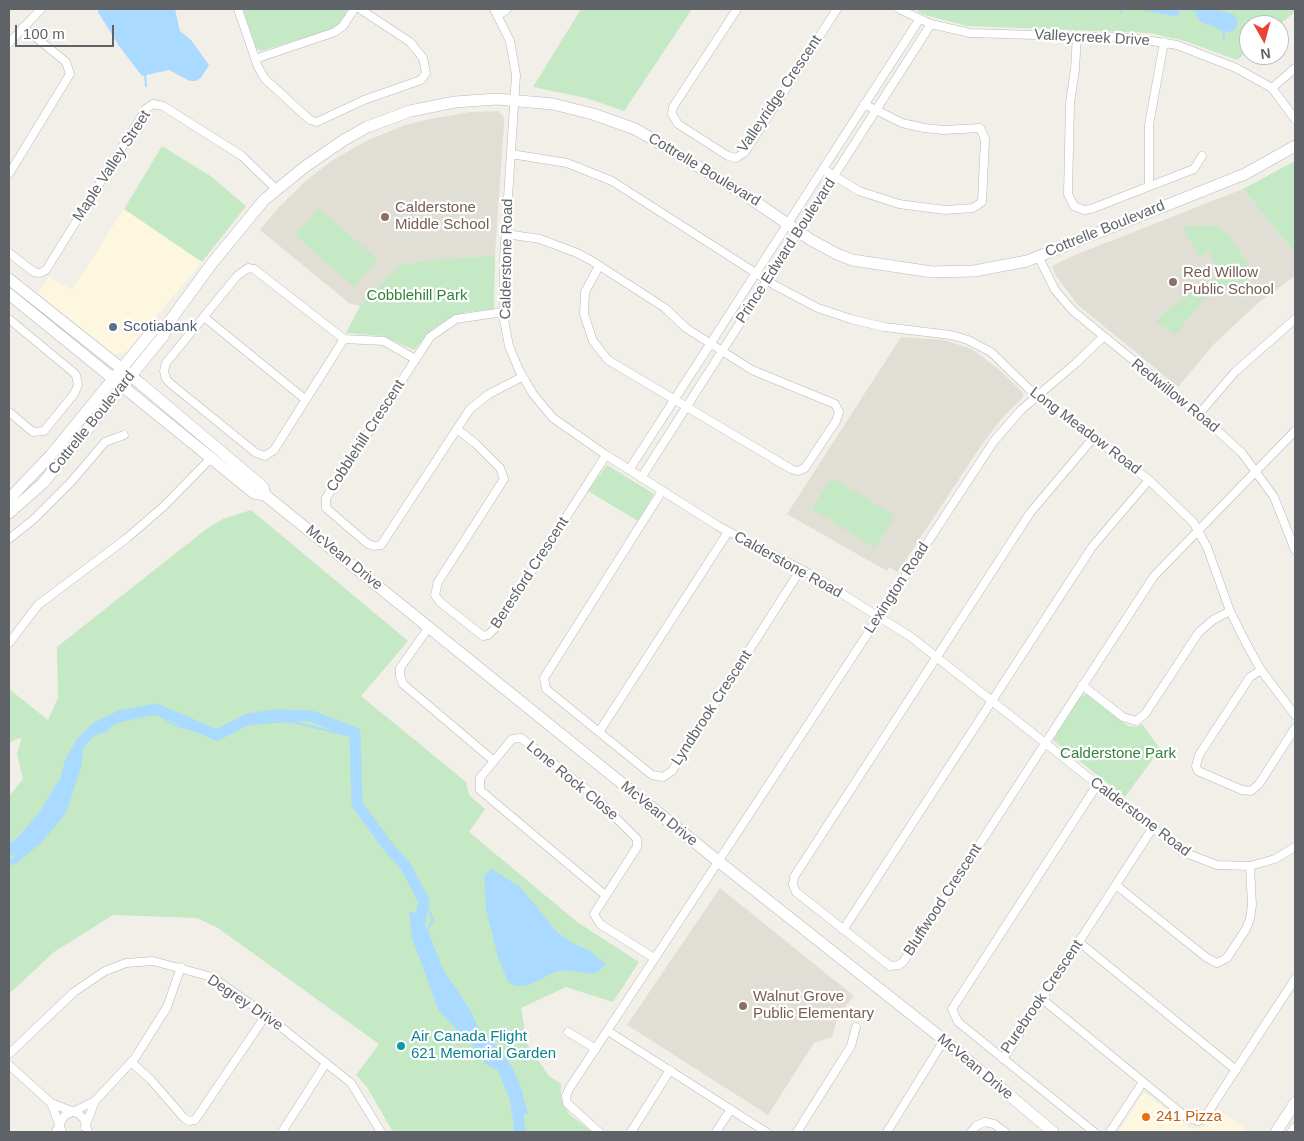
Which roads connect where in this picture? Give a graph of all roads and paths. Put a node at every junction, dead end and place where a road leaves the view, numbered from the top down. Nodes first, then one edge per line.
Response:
1 (41, 9) edge
2 (238, 9) edge
3 (354, 9) edge
4 (360, 9) edge
5 (507, 9) edge
6 (735, 9) edge
7 (837, 9) edge
8 (899, 9) edge
9 (496, 12) edge
10 (918, 20) junction
11 (931, 24) junction
12 (23, 27) junction
13 (1077, 36) junction
14 (1164, 42) junction
15 (9, 43) edge
16 (255, 59) junction
17 (1295, 68) edge
18 (1272, 88) junction
19 (514, 100) junction
20 (864, 104) junction
21 (877, 111) junction
22 (1295, 119) edge
23 (1295, 146) edge
24 (511, 154) junction
25 (1202, 156) dead end
26 (823, 169) junction
27 (9, 174) edge
28 (834, 177) junction
29 (1149, 186) junction
30 (277, 190) junction
31 (787, 223) junction
32 (799, 232) junction
33 (506, 234) junction
34 (9, 253) edge
35 (1038, 256) junction
36 (598, 266) junction
37 (756, 273) junction
38 (9, 278) edge
39 (767, 281) junction
40 (9, 294) edge
41 (503, 312) junction
42 (204, 317) junction
43 (9, 319) edge
44 (1295, 319) edge
45 (1102, 337) junction
46 (344, 339) junction
47 (710, 344) junction
48 (722, 351) junction
49 (415, 359) junction
50 (125, 372) junction
51 (522, 377) junction
52 (117, 382) junction
53 (1038, 395) junction
54 (675, 399) junction
55 (306, 400) junction
56 (686, 406) junction
57 (9, 412) edge
58 (1199, 414) junction
59 (456, 429) junction
60 (1295, 431) edge
61 (124, 435) dead end
62 (1094, 437) junction
63 (606, 455) junction
64 (211, 458) junction
65 (629, 470) junction
66 (1258, 472) junction
67 (641, 478) junction
68 (1149, 480) junction
69 (662, 491) junction
70 (265, 495) junction
71 (9, 499) edge
72 (9, 513) edge
73 (1198, 529) junction
74 (728, 532) junction
75 (9, 539) edge
76 (1295, 550) edge
77 (801, 570) junction
78 (1230, 611) junction
79 (878, 617) junction
80 (429, 627) junction
81 (10, 638) edge
82 (936, 656) junction
83 (1261, 670) junction
84 (1082, 685) junction
85 (992, 700) junction
86 (1295, 715) edge
87 (1295, 728) edge
88 (600, 732) junction
89 (1045, 742) junction
90 (494, 761) junction
91 (1097, 785) junction
92 (1152, 829) junction
93 (1295, 847) edge
94 (718, 861) junction
95 (1250, 866) junction
96 (1116, 885) junction
97 (604, 895) junction
98 (843, 930) junction
99 (1078, 942) junction
100 (654, 958) junction
101 (181, 967) junction
102 (1295, 979) edge
103 (1042, 1000) junction
104 (266, 1015) junction
105 (856, 1027) dead end
106 (608, 1031) junction
107 (568, 1032) dead end
108 (944, 1040) junction
109 (596, 1049) junction
110 (9, 1054) edge
111 (1003, 1059) junction
112 (131, 1062) junction
113 (326, 1063) junction
114 (9, 1065) edge
115 (670, 1070) junction
116 (1236, 1070) junction
117 (1143, 1082) junction
118 (95, 1101) junction
119 (51, 1102) junction
120 (1295, 1103) edge
121 (731, 1109) junction
122 (74, 1112) junction
123 (60, 1123) junction
124 (85, 1130) edge
125 (56, 1132) edge
126 (62, 1132) edge
127 (282, 1132) edge
128 (381, 1132) edge
129 (599, 1132) edge
130 (631, 1132) edge
131 (716, 1132) edge
132 (766, 1132) edge
133 (797, 1132) edge
134 (887, 1132) edge
135 (971, 1132) edge
136 (1005, 1132) edge
137 (1053, 1132) edge
138 (1094, 1132) edge
139 (1110, 1132) edge
140 (1276, 1132) edge

1 - 12 street
2 - 16 street
3 - 16 street
4 - 16 street
5 - 9 street
6 - 7 street, Valleyridge Crescent
8 - 10 street, Valleycreek Drive
9 - 19 street, Calderstone Road
10 - 11 street, Valleycreek Drive
10 - 20 street, Prince Edward Boulevard
11 - 13 street, Valleycreek Drive
11 - 21 street, Prince Edward Boulevard
12 - 15 street
12 - 27 street
13 - 14 street, Valleycreek Drive
13 - 29 street
14 - 18 street, Valleycreek Drive
14 - 29 street
17 - 18 street
18 - 22 street, Valleycreek Drive
19 - 24 street, Calderstone Road
19 - 30 main road, Cottrelle Boulevard
19 - 31 main road, Cottrelle Boulevard
20 - 21 street
20 - 26 street, Prince Edward Boulevard
21 - 28 street, Prince Edward Boulevard
21 - 28 street
23 - 35 main road, Cottrelle Boulevard
24 - 33 street, Calderstone Road
24 - 37 street, Long Meadow Road
25 - 29 street
26 - 28 street
26 - 31 street, Prince Edward Boulevard
28 - 32 street, Prince Edward Boulevard
30 - 34 street, Maple Valley Street
30 - 50 main road, Cottrelle Boulevard
31 - 32 main road, Cottrelle Boulevard
31 - 37 street, Prince Edward Boulevard
32 - 35 main road, Cottrelle Boulevard
32 - 39 street, Prince Edward Boulevard
33 - 36 street
33 - 41 street, Calderstone Road
35 - 45 street, Redwillow Road
36 - 47 street
36 - 54 street
37 - 39 street, Long Meadow Road
37 - 47 street, Prince Edward Boulevard
38 - 50 main road, McVean Drive
39 - 48 street, Prince Edward Boulevard
39 - 53 street, Long Meadow Road
40 - 52 main road, McVean Drive
41 - 49 street, Cobblehill Crescent
41 - 51 street, Calderstone Road
42 - 46 street
42 - 55 street
42 - 55 street
43 - 57 street
44 - 58 street
45 - 53 street, Lexington Road
45 - 58 street, Redwillow Road
46 - 49 street
46 - 55 street
47 - 48 street
47 - 54 street, Prince Edward Boulevard
48 - 56 street, Prince Edward Boulevard
48 - 56 street
49 - 59 street, Cobblehill Crescent
50 - 52 main road, Cottrelle Boulevard
50 - 70 main road, McVean Drive
51 - 59 street, Cobblehill Crescent
51 - 63 street, Calderstone Road
52 - 64 main road, McVean Drive
52 - 71 main road, Cottrelle Boulevard
52 - 72 main road, Cottrelle Boulevard
53 - 62 street, Long Meadow Road
53 - 79 street, Lexington Road
54 - 56 street
54 - 65 street, Prince Edward Boulevard
56 - 67 street, Prince Edward Boulevard
58 - 66 street, Redwillow Road
59 - 63 street, Beresford Crescent
60 - 66 street
61 - 75 street
62 - 68 street, Long Meadow Road
62 - 82 street, Bluffwood Crescent
63 - 65 street, Calderstone Road
64 - 70 main road, McVean Drive
64 - 81 street
65 - 67 street, Calderstone Road
66 - 73 street
66 - 76 street, Redwillow Road
67 - 69 street, Calderstone Road
68 - 73 street, Long Meadow Road
68 - 85 street
69 - 74 street, Calderstone Road
69 - 88 street, Lyndbrook Crescent
70 - 80 main road, McVean Drive
73 - 78 street, Long Meadow Road
73 - 84 street
74 - 77 street, Calderstone Road
74 - 88 street
77 - 79 street, Calderstone Road
77 - 88 street, Lyndbrook Crescent
78 - 83 street, Long Meadow Road
78 - 84 street
79 - 82 street, Calderstone Road
79 - 94 street, Lexington Road
80 - 90 street
80 - 94 main road, McVean Drive
82 - 85 street, Calderstone Road
82 - 98 street, Bluffwood Crescent
83 - 86 street, Long Meadow Road
83 - 87 street
84 - 89 street
85 - 89 street, Calderstone Road
85 - 98 street
89 - 91 street, Calderstone Road
89 - 98 street, Bluffwood Crescent
90 - 97 street, Lone Rock Close
90 - 97 street, Lone Rock Close
91 - 92 street, Calderstone Road
91 - 111 street, Purebrook Crescent
92 - 95 street, Calderstone Road
92 - 96 street, Purebrook Crescent
93 - 95 street, Calderstone Road
94 - 100 street, Lexington Road
94 - 108 main road, McVean Drive
95 - 96 street
96 - 99 street, Purebrook Crescent
97 - 100 street, Lone Rock Close
99 - 103 street, Purebrook Crescent
99 - 116 street
100 - 106 street, Lexington Road
101 - 104 street, Degrey Drive
101 - 110 street, Degrey Drive
101 - 112 street
102 - 116 street
103 - 111 street, Purebrook Crescent
103 - 117 street
104 - 112 street
104 - 113 street, Degrey Drive
105 - 133 street
106 - 109 street, Lexington Road
106 - 115 street
107 - 109 street
108 - 134 street
108 - 137 main road, McVean Drive
109 - 129 street, Lexington Road
111 - 138 street
112 - 118 street
113 - 127 street
113 - 128 street, Degrey Drive
114 - 119 street
115 - 121 street
115 - 130 street
116 - 117 street
117 - 139 street
118 - 122 street
118 - 124 street
119 - 122 street
119 - 123 street
120 - 140 main road
121 - 131 street
121 - 132 street
122 - 123 street
122 - 124 street
123 - 125 street
123 - 126 street
135 - 136 street

